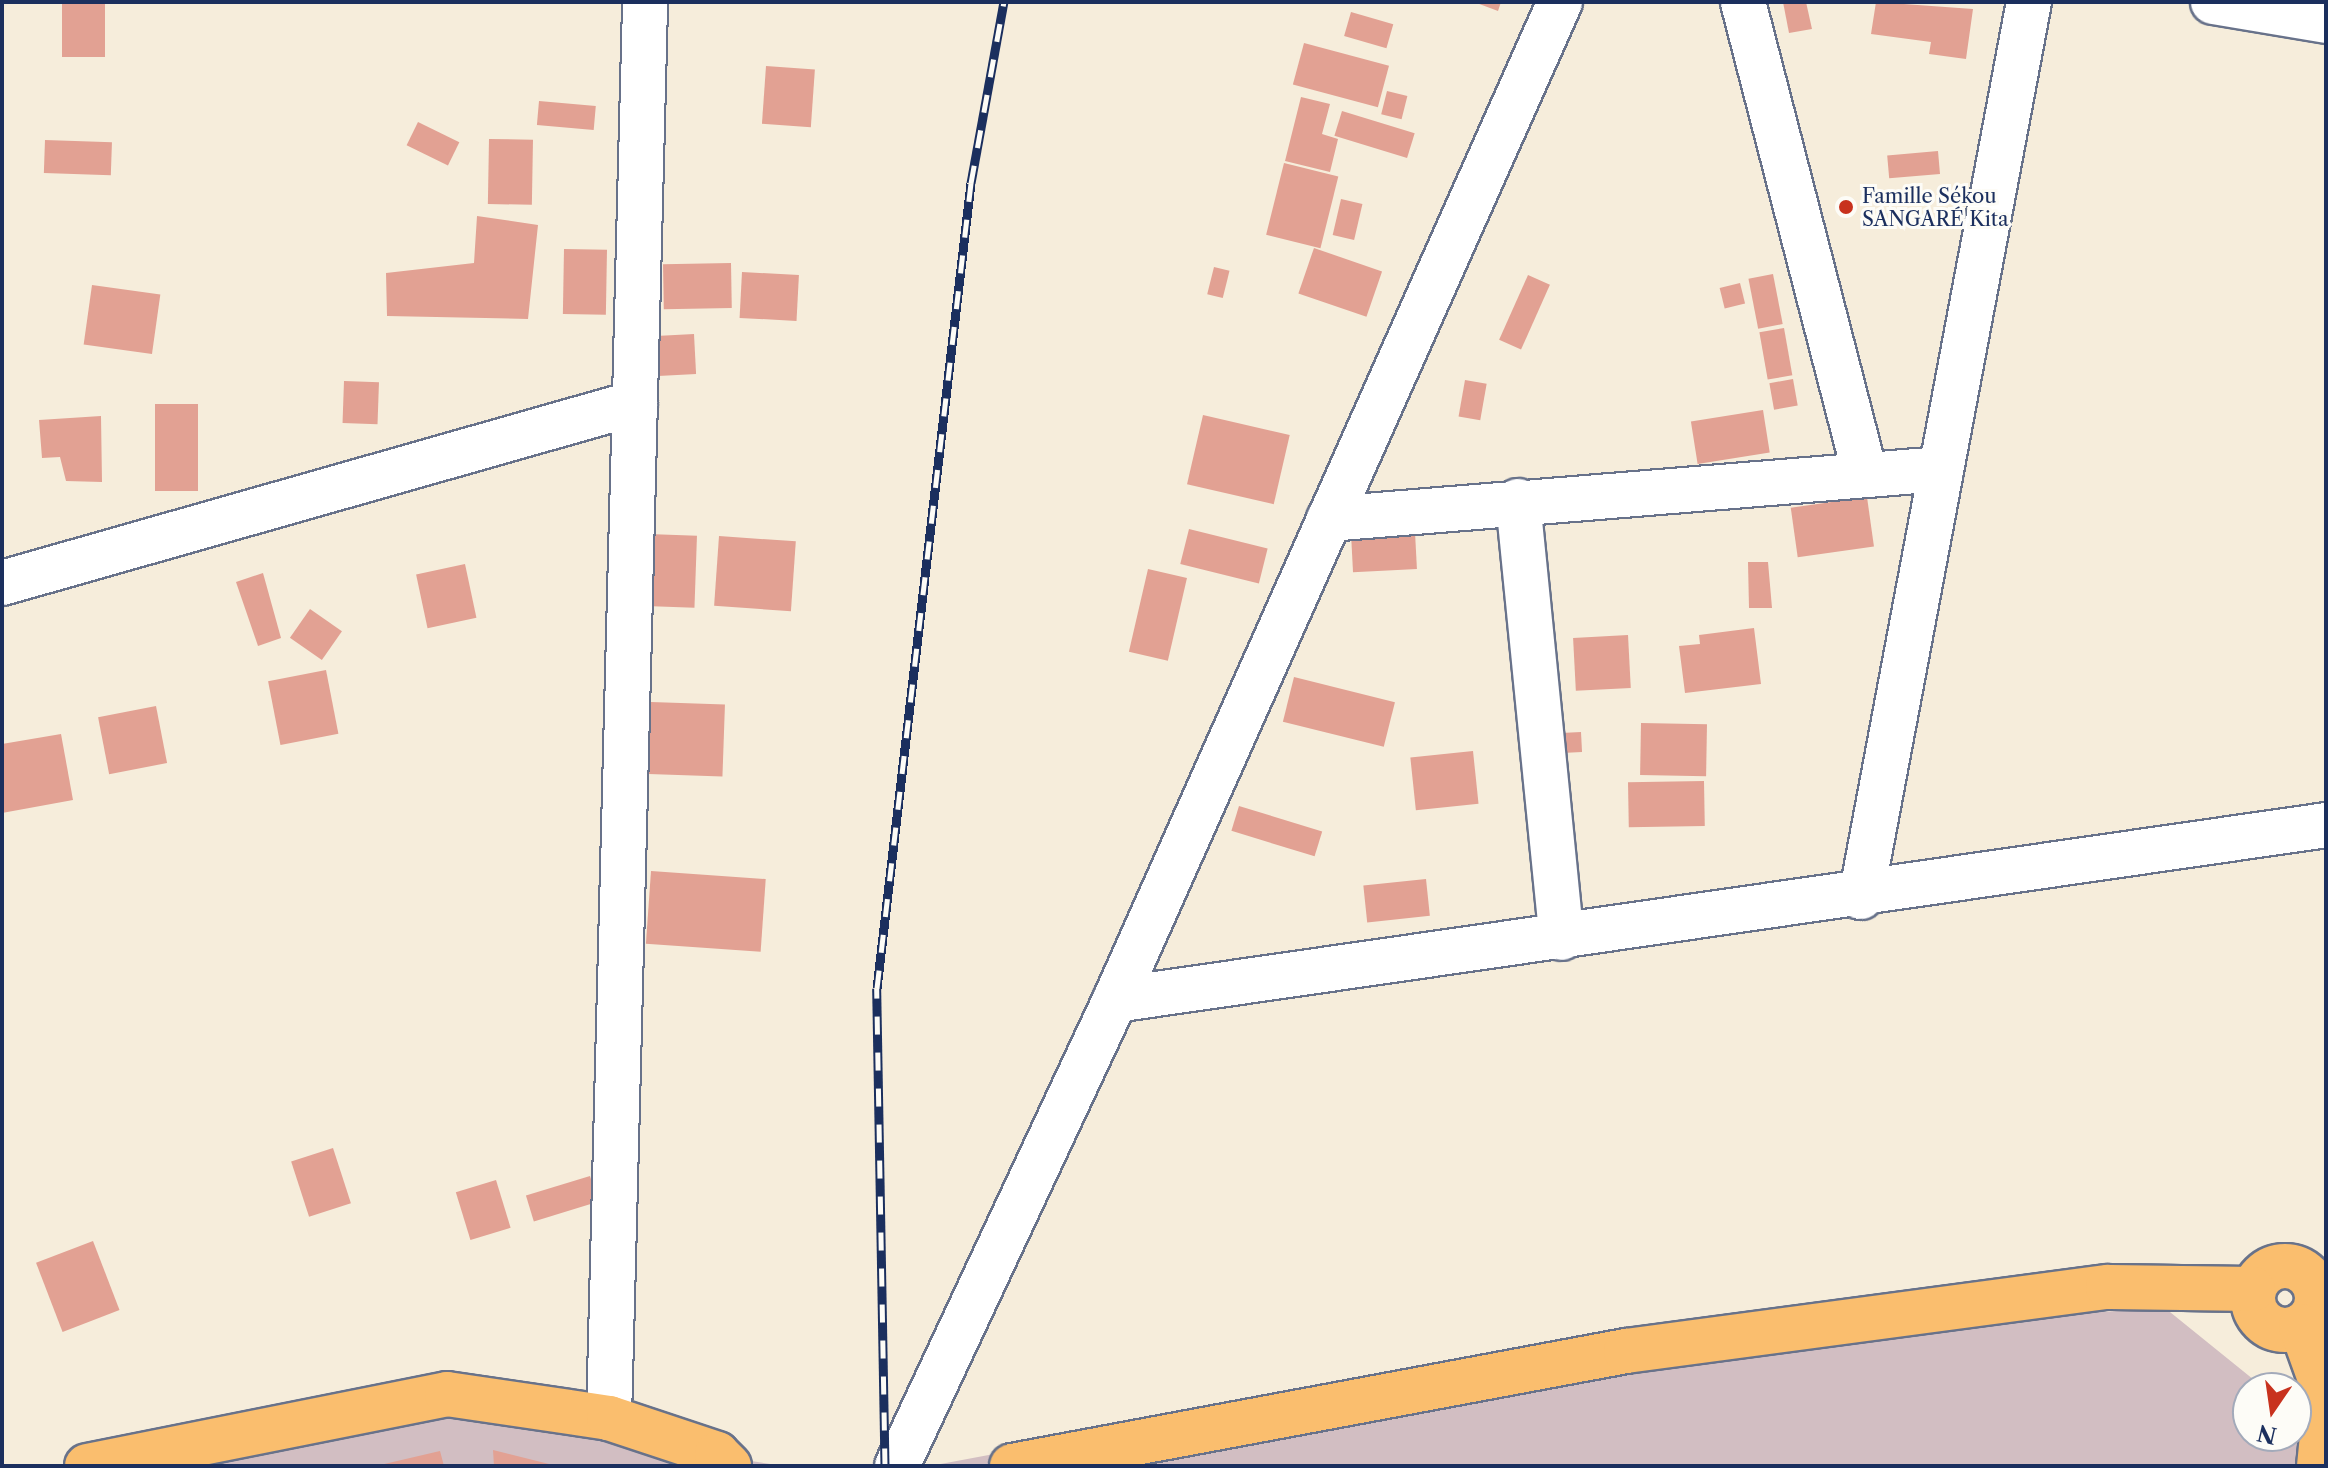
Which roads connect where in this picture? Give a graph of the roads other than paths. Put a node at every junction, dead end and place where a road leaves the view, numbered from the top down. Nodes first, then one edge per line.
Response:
1 (645, 2) edge
2 (1560, 2) edge
3 (1743, 2) edge
4 (2029, 2) edge
5 (2213, 2) edge
6 (2326, 21) edge
7 (635, 403) junction
8 (1941, 469) junction
9 (1865, 473) junction
10 (1518, 501) junction
11 (1329, 519) junction
12 (2, 583) edge
13 (2326, 825) edge
14 (1861, 897) junction
15 (1562, 938) junction
16 (1115, 1000) junction
17 (2319, 1271) edge
18 (2253, 1289) junction
19 (2301, 1326) junction
20 (609, 1418) junction
21 (87, 1466) edge
22 (729, 1466) edge
23 (897, 1466) edge
24 (1012, 1466) edge
25 (2319, 1466) edge

1 - 7 street
2 - 11 street
3 - 9 street
4 - 8 street
5 - 6 street
7 - 12 street
7 - 20 street
8 - 9 street
8 - 14 street
9 - 10 street
10 - 11 street
10 - 15 street
11 - 16 street
13 - 14 street
14 - 15 street
15 - 16 street
16 - 23 street
17 - 18 main road
17 - 19 main road
18 - 19 main road
18 - 24 main road
19 - 25 main road
20 - 21 main road
20 - 22 main road

